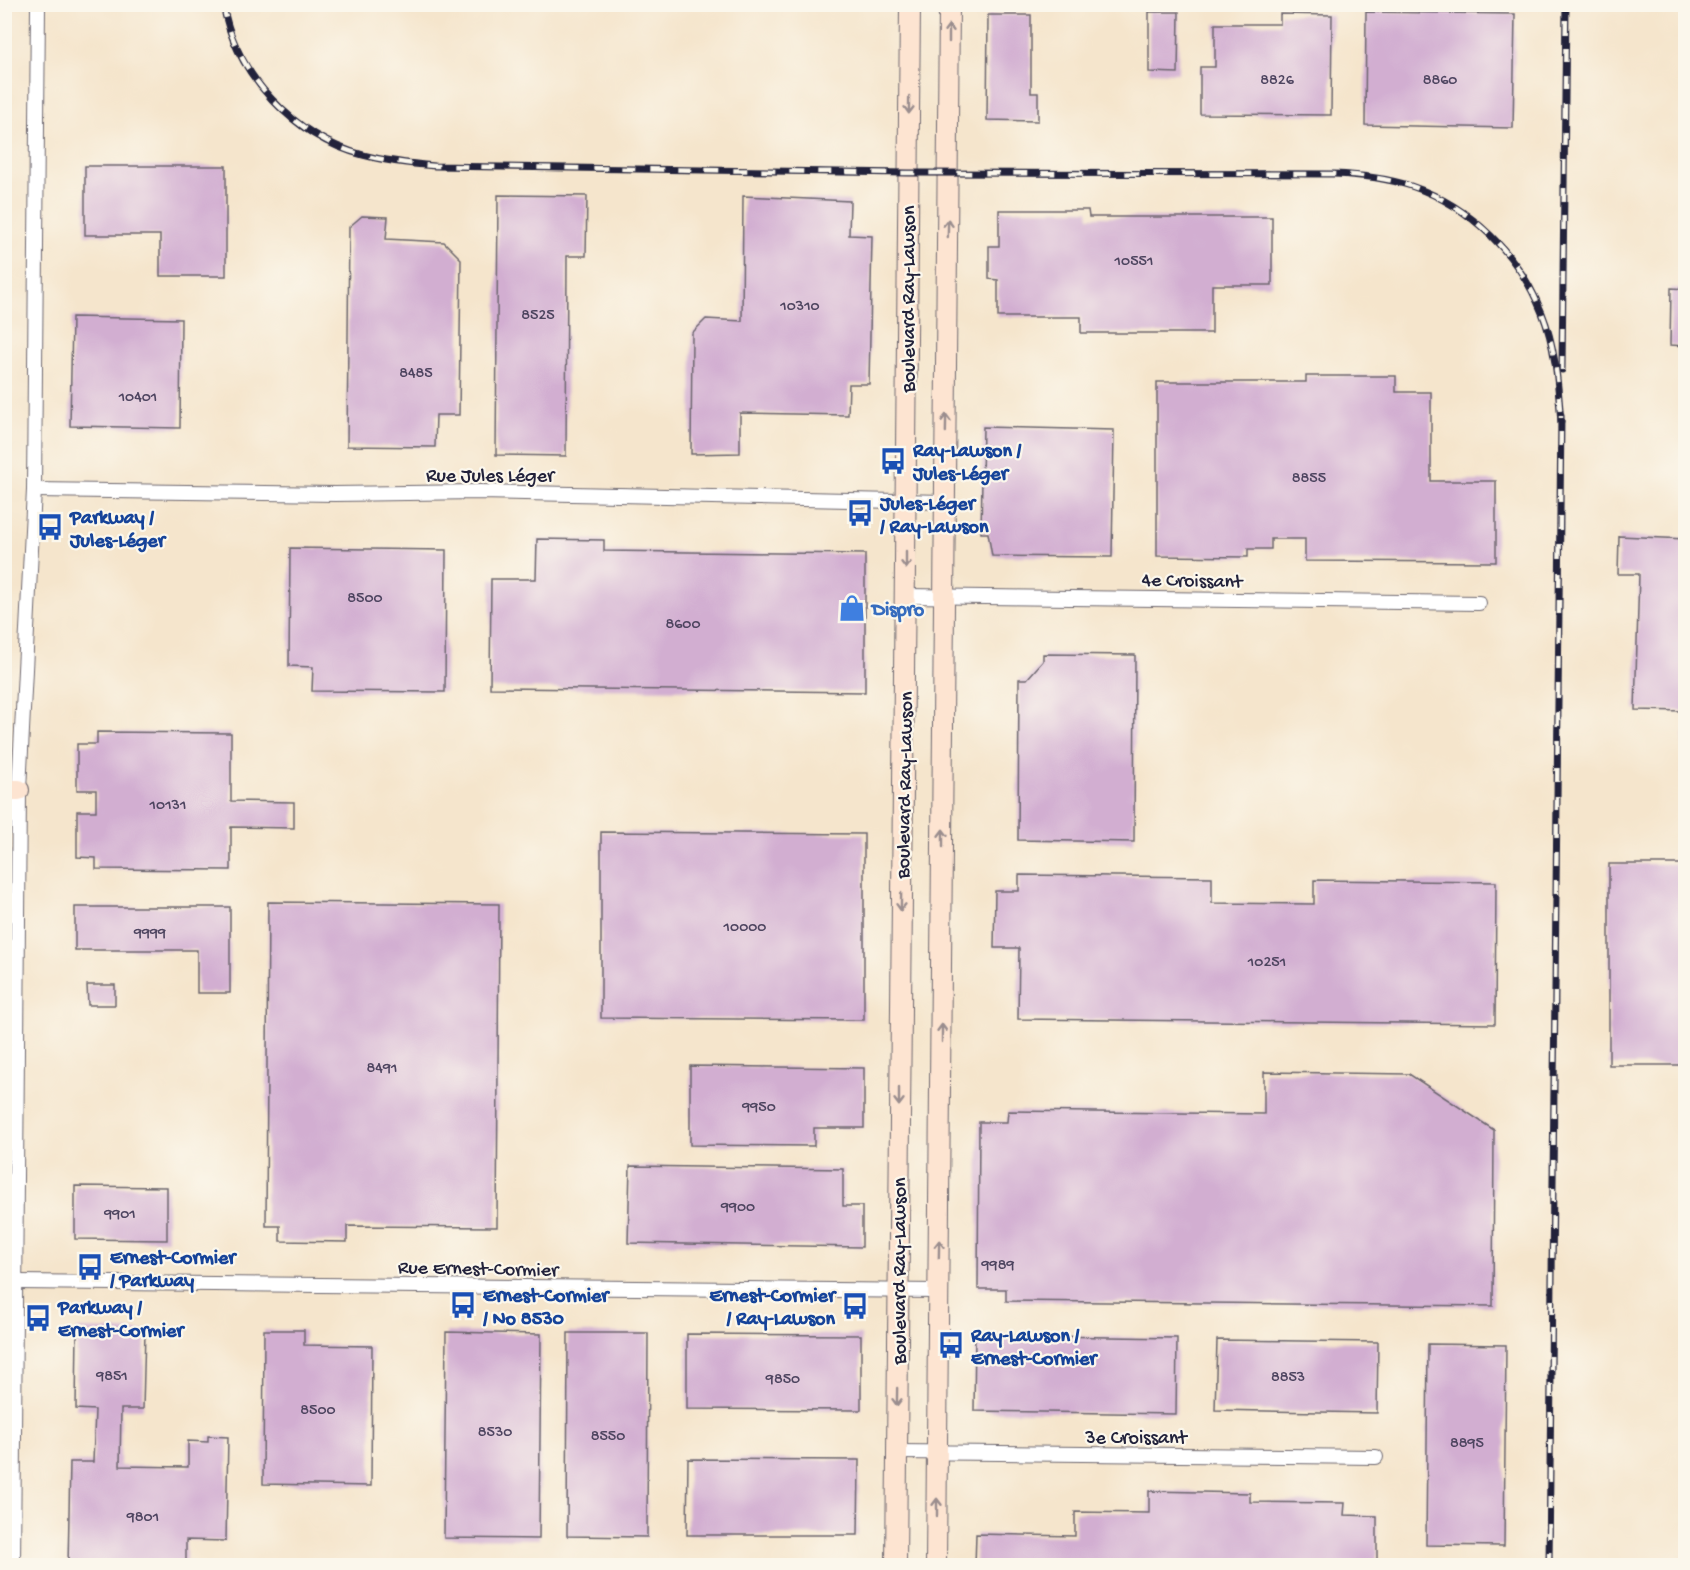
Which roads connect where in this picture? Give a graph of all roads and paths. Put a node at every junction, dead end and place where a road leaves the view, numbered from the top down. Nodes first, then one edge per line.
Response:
1 (38, 4) edge
2 (910, 4) edge
3 (949, 4) edge
4 (34, 490) junction
5 (906, 501) junction
6 (945, 502) junction
7 (906, 596) junction
8 (944, 597) junction
9 (1479, 603) dead end
10 (12, 790) edge
11 (17, 1282) junction
12 (899, 1291) junction
13 (938, 1291) junction
14 (897, 1452) junction
15 (937, 1453) junction
16 (1376, 1457) dead end
17 (9, 1484) edge
18 (13, 1566) edge
19 (896, 1566) edge
20 (936, 1566) edge

1 - 4 street
2 -> 5 street, Boulevard Ray-Lawson
6 -> 3 street, Boulevard Ray-Lawson
4 - 5 street, Rue Jules Léger
4 - 10 street
5 - 6 street, Rue Jules Léger
5 -> 7 street, Boulevard Ray-Lawson
6 - 8 street, Boulevard Ray-Lawson
7 - 8 street, 4e Croissant
7 -> 12 street, Boulevard Ray-Lawson
8 - 9 street, 4e Croissant
13 -> 8 street, Boulevard Ray-Lawson
10 - 11 street
11 - 12 street, Rue Ernest-Cormier
11 - 17 street
12 - 13 street, Rue Ernest-Cormier
12 -> 14 street, Boulevard Ray-Lawson
13 - 15 street, Boulevard Ray-Lawson
14 - 15 street, 3e Croissant
14 - 19 street, Boulevard Ray-Lawson
15 - 16 street, 3e Croissant
20 -> 15 street, Boulevard Ray-Lawson
17 - 18 street

